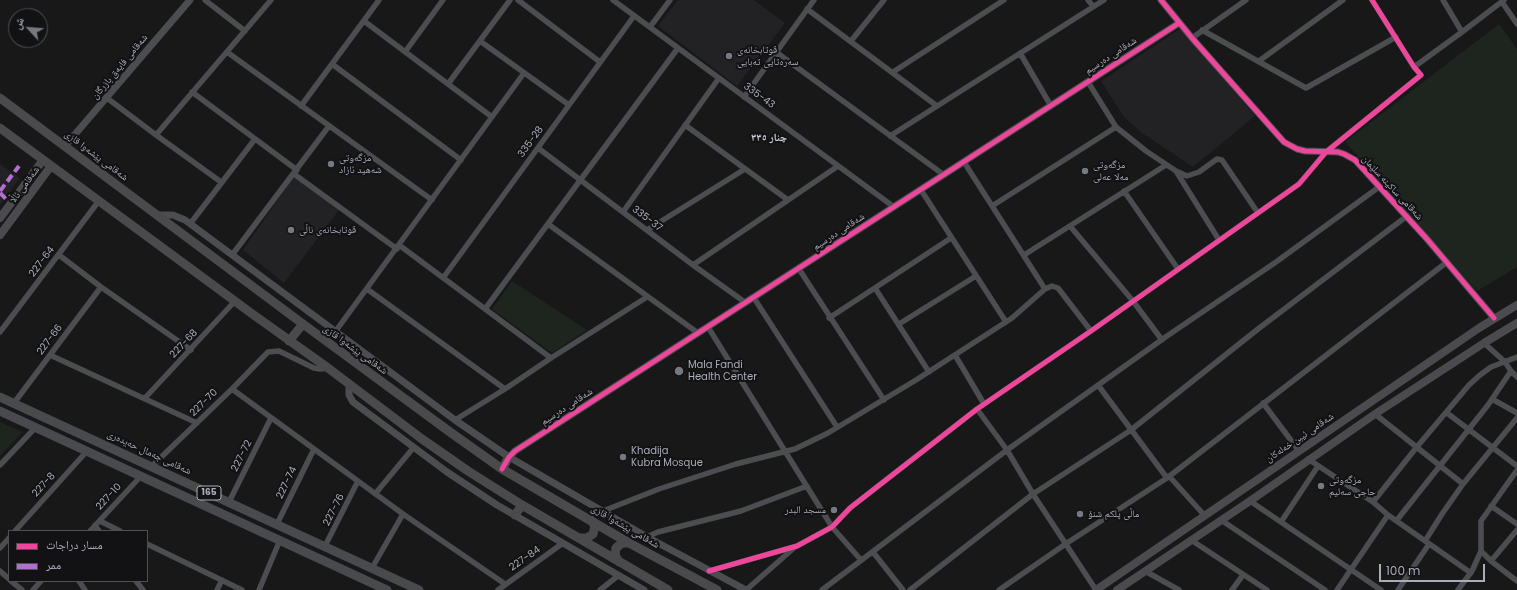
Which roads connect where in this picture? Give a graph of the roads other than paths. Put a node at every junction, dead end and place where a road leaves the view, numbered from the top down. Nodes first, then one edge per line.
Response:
1 (190, 0) edge
2 (204, 0) edge
3 (271, 0) edge
4 (379, 0) edge
5 (443, 0) edge
6 (510, 0) edge
7 (518, 0) edge
8 (613, 0) edge
9 (670, 0) edge
10 (814, 0) edge
11 (884, 0) edge
12 (1004, 0) edge
13 (1088, 0) edge
14 (1104, 0) edge
15 (1161, 0) edge
16 (1245, 0) edge
17 (1343, 0) edge
18 (1372, 0) edge
19 (1442, 0) edge
20 (1503, 1) edge
21 (1093, 6) junction
22 (808, 9) junction
23 (634, 16) junction
24 (364, 21) junction
25 (1179, 23) junction
26 (1517, 24) edge
27 (650, 27) junction
28 (1202, 30) junction
29 (245, 31) junction
30 (1462, 32) junction
31 (1396, 37) junction
32 (1192, 38) junction
33 (480, 41) junction
34 (851, 42) junction
35 (678, 48) junction
36 (227, 52) junction
37 (406, 52) junction
38 (776, 52) junction
39 (1020, 53) junction
40 (1258, 61) junction
41 (600, 62) junction
42 (332, 64) junction
43 (1414, 67) junction
44 (524, 72) junction
45 (893, 72) junction
46 (719, 78) junction
47 (1088, 82) junction
48 (448, 84) junction
49 (192, 92) junction
50 (744, 97) junction
51 (0, 98) edge
52 (107, 98) junction
53 (569, 105) junction
54 (301, 106) junction
55 (937, 106) junction
56 (1050, 106) junction
57 (492, 117) junction
58 (685, 125) junction
59 (329, 126) junction
60 (1116, 127) junction
61 (0, 128) edge
62 (156, 135) junction
63 (890, 136) junction
64 (255, 139) junction
65 (65, 146) junction
66 (538, 148) junction
67 (1326, 152) junction
68 (43, 160) junction
69 (461, 160) junction
70 (964, 162) junction
71 (1166, 165) junction
72 (51, 166) junction
73 (838, 166) junction
74 (745, 169) junction
75 (296, 172) junction
76 (1176, 172) junction
77 (944, 175) junction
78 (580, 180) junction
79 (221, 182) junction
80 (1379, 187) junction
81 (921, 190) junction
82 (1124, 191) junction
83 (432, 200) junction
84 (788, 200) junction
85 (98, 202) junction
86 (992, 206) junction
87 (894, 207) junction
88 (623, 212) junction
89 (1258, 213) junction
90 (157, 215) junction
91 (1407, 216) junction
92 (0, 218) edge
93 (190, 224) junction
94 (548, 224) junction
95 (1070, 226) junction
96 (647, 230) junction
97 (0, 235) edge
98 (951, 238) junction
99 (1219, 240) junction
100 (398, 247) junction
101 (59, 255) junction
102 (232, 255) junction
103 (1024, 255) junction
104 (1447, 262) junction
105 (693, 265) junction
106 (798, 269) junction
107 (1178, 269) junction
108 (976, 276) junction
109 (443, 278) junction
110 (102, 287) junction
111 (875, 288) junction
112 (367, 289) junction
113 (1045, 289) junction
114 (648, 297) junction
115 (754, 298) junction
116 (1133, 301) junction
117 (235, 302) junction
118 (746, 303) junction
119 (1517, 305) edge
120 (485, 309) junction
121 (830, 318) junction
122 (1494, 318) junction
123 (1006, 322) junction
124 (1517, 323) edge
125 (302, 324) junction
126 (899, 324) junction
127 (708, 327) junction
128 (1091, 331) junction
129 (0, 332) edge
130 (336, 332) junction
131 (698, 333) junction
132 (1162, 340) junction
133 (289, 341) junction
134 (1484, 342) junction
135 (191, 350) junction
136 (50, 355) junction
137 (955, 355) junction
138 (1517, 357) edge
139 (551, 358) junction
140 (1505, 362) junction
141 (328, 368) junction
142 (1511, 371) junction
143 (929, 372) junction
144 (1517, 377) edge
145 (349, 383) junction
146 (1098, 385) junction
147 (232, 389) junction
148 (505, 389) junction
149 (0, 397) edge
150 (145, 398) junction
151 (1492, 399) junction
152 (884, 400) junction
153 (14, 403) junction
154 (1263, 403) junction
155 (984, 404) junction
156 (977, 409) junction
157 (0, 411) edge
158 (1447, 413) junction
159 (1517, 413) edge
160 (1375, 414) junction
161 (271, 418) junction
162 (1517, 418) edge
163 (455, 420) junction
164 (197, 423) junction
165 (838, 427) junction
166 (35, 428) junction
167 (1468, 429) junction
168 (1131, 430) junction
169 (414, 447) junction
170 (1492, 447) junction
171 (1416, 448) junction
172 (314, 449) junction
173 (1006, 450) junction
174 (1300, 450) junction
175 (87, 451) junction
176 (785, 451) junction
177 (509, 457) junction
178 (1308, 459) junction
179 (0, 465) edge
180 (152, 466) junction
181 (1318, 466) junction
182 (1439, 466) junction
183 (1517, 466) edge
184 (502, 469) junction
185 (1517, 470) edge
186 (141, 476) junction
187 (1168, 477) junction
188 (1258, 479) junction
189 (358, 482) junction
190 (1463, 484) junction
191 (807, 486) junction
192 (1264, 490) junction
193 (375, 494) junction
194 (1033, 494) junction
195 (1250, 501) junction
196 (228, 502) junction
197 (1373, 502) junction
198 (522, 505) junction
199 (1491, 506) junction
200 (603, 511) junction
201 (252, 512) junction
202 (403, 514) junction
203 (515, 515) junction
204 (1388, 515) junction
205 (1205, 516) junction
206 (590, 519) junction
207 (1220, 520) junction
208 (1396, 520) junction
209 (1282, 522) junction
210 (97, 523) junction
211 (277, 524) junction
212 (1517, 524) edge
213 (246, 525) junction
214 (832, 527) junction
215 (16, 530) edge
216 (91, 530) edge
217 (99, 530) edge
218 (117, 530) edge
219 (1517, 530) edge
220 (647, 537) junction
221 (578, 538) junction
222 (8, 539) edge
223 (280, 540) junction
224 (1191, 540) junction
225 (629, 543) junction
226 (1067, 543) junction
227 (1427, 543) junction
228 (148, 544) edge
229 (563, 544) junction
230 (325, 546) junction
231 (797, 546) junction
232 (0, 548) edge
233 (1481, 551) junction
234 (872, 552) junction
235 (862, 560) junction
236 (1491, 561) junction
237 (619, 562) junction
238 (372, 568) junction
239 (1351, 569) junction
240 (0, 571) edge
241 (709, 571) junction
242 (1145, 571) junction
243 (1471, 573) junction
244 (619, 575) junction
245 (1243, 575) junction
246 (8, 578) edge
247 (222, 580) junction
248 (1517, 580) edge
249 (13, 582) edge
250 (79, 582) edge
251 (137, 582) edge
252 (505, 584) junction
253 (22, 590) edge
254 (85, 590) edge
255 (143, 590) edge
256 (217, 590) edge
257 (242, 590) edge
258 (259, 590) edge
259 (387, 590) edge
260 (419, 590) edge
261 (498, 590) edge
262 (602, 590) edge
263 (644, 590) edge
264 (668, 590) edge
265 (717, 590) edge
266 (746, 590) edge
267 (822, 590) edge
268 (903, 590) edge
269 (910, 590) edge
270 (999, 590) edge
271 (1096, 590) edge
272 (1117, 590) edge
273 (1179, 590) edge
274 (1232, 590) edge
275 (1268, 590) edge
276 (1325, 590) edge
277 (1337, 590) edge
278 (1381, 590) edge
279 (1398, 590) edge
280 (1459, 590) edge

1 - 52 street, شەقامی فایەق بازرگان
2 - 29 street
3 - 29 street
4 - 24 street
5 - 37 street
6 - 33 street
7 - 41 street
8 - 23 street, 335-43
9 - 27 street
10 - 22 street
11 - 34 street
12 - 45 street
13 - 21 street
14 - 21 street
15 - 25 street, شەقامی ساکینە سلێمان
16 - 28 street
17 - 40 street
18 - 31 street
19 - 30 street
20 - 26 street
20 - 30 street
21 - 39 street
22 - 34 street
22 - 38 street
23 - 27 street, 335-43
23 - 41 street, 335-28
24 - 37 street
24 - 42 street
25 - 32 street, شەقامی ساکینە سلێمان
25 - 47 street, شەقامی دەرسیم
27 - 35 street, 335-43
28 - 32 street
28 - 40 street
29 - 36 street
30 - 43 street
31 - 40 street
31 - 43 street
32 - 67 street, شەقامی ساکینە سلێمان
33 - 44 street
33 - 48 street
34 - 45 street
35 - 46 street, 335-43
35 - 78 street
36 - 49 street
36 - 54 street
37 - 48 street
38 - 50 street
38 - 63 street
39 - 55 street
39 - 56 street
41 - 53 street, 335-28
42 - 54 street
42 - 69 street
43 - 67 street
44 - 53 street
44 - 57 street
45 - 55 street
46 - 50 street, 335-43
46 - 58 street
47 - 56 street, شەقامی دەرسیم
47 - 60 street
48 - 57 street
49 - 62 street
49 - 64 street
50 - 73 street, 335-43
51 - 65 highway, شەقامی پێشەوا قازی
52 - 62 street
52 - 65 street, شەقامی فایەق بازرگان
53 - 66 street, 335-28
54 - 59 street
55 - 63 street
56 - 70 street, شەقامی دەرسیم
57 - 69 street
58 - 74 street
58 - 88 street
59 - 75 street
59 - 83 street
60 - 71 street
60 - 86 street
61 - 68 highway
62 - 79 street
63 - 77 street
64 - 75 street
64 - 79 street
65 - 90 highway, شەقامی پێشەوا قازی
66 - 78 street, 335-37
66 - 109 street, 335-28
67 - 80 street, شەقامی ساکینە سلێمان
67 - 89 street
68 - 72 highway
68 - 92 main road
69 - 83 street
70 - 77 street, شەقامی دەرسیم
70 - 86 street
71 - 76 street
71 - 82 street
72 - 85 highway
72 - 97 main road, شه‌قامی ئاڵا
73 - 84 street
73 - 87 street, 335-43
74 - 84 street
74 - 96 street
75 - 100 street
75 - 102 street
76 - 89 street
76 - 99 street
77 - 81 street, شەقامی دەرسیم
78 - 88 street, 335-37
78 - 94 street
79 - 93 street
80 - 91 street, شەقامی ساکینە سلێمان
80 - 132 street
81 - 87 street, شەقامی دەرسیم
81 - 98 street
82 - 95 street
82 - 107 street
83 - 100 street
84 - 105 street
85 - 101 street, 227-64
85 - 117 highway
86 - 103 street
87 - 106 street, شەقامی دەرسیم
88 - 96 street, 335-37
89 - 99 street
90 - 93 street
90 - 125 highway, شەقامی پێشەوا قازی
91 - 104 street, شەقامی ساکینە سلێمان
91 - 168 street
93 - 102 street
94 - 114 street
94 - 120 street
95 - 103 street
95 - 116 street
96 - 105 street, 335-37
98 - 108 street
98 - 111 street
99 - 107 street
100 - 109 street
100 - 112 street
101 - 110 street
101 - 129 street, 227-64
102 - 130 street
103 - 113 street
104 - 122 street, شەقامی ساکینە سلێمان
104 - 154 street
105 - 118 street, 335-37
106 - 115 street, شەقامی دەرسیم
106 - 121 street
107 - 116 street
108 - 123 street
108 - 126 street
109 - 120 street
110 - 135 street
110 - 136 street, 227-66
111 - 121 street
111 - 126 street
112 - 130 street
112 - 148 street
113 - 123 street
113 - 128 street
114 - 131 street
114 - 139 street
115 - 118 street, شەقامی دەرسیم
115 - 165 street
116 - 128 street
116 - 132 street
117 - 133 highway
117 - 135 street, 227-68
118 - 127 street, شەقامی دەرسیم
119 - 122 main road, شەقامی ئیبن خەلەکان
120 - 139 street
121 - 152 street
122 - 174 main road, شەقامی ئیبن خەلەکان
123 - 137 street
124 - 134 main road
125 - 133 highway
125 - 184 highway, شەقامی پێشەوا قازی
126 - 143 street
127 - 131 street, شەقامی دەرسیم
127 - 176 street
128 - 155 street
130 - 163 street
131 - 177 street, شەقامی دەرسیم
132 - 146 street
133 - 141 highway
134 - 140 street
134 - 160 main road
135 - 150 street, 227-68
136 - 150 street
136 - 153 street, 227-66
137 - 143 street
137 - 155 street
138 - 140 street
139 - 148 street
140 - 142 street
140 - 158 street
141 - 145 highway
141 - 147 street, 227-70
142 - 144 street
142 - 151 street
143 - 152 street
145 - 169 street
145 - 198 highway
146 - 168 street
146 - 173 street
147 - 161 street
147 - 164 street, 227-70
148 - 163 street
149 - 153 main road, شەقامی جەمال حەیدەری / 165
150 - 164 street
151 - 159 street
151 - 167 street
152 - 165 street
153 - 180 main road, شەقامی جەمال حەیدەری / 165
154 - 174 street
154 - 187 street
155 - 156 street
156 - 173 street
156 - 214 street
157 - 166 main road, 165
158 - 167 street
158 - 171 street
160 - 171 street
160 - 178 main road
161 - 172 street
161 - 196 street, 227-72
162 - 170 street
163 - 177 street
164 - 180 street, 227-70
165 - 176 street
166 - 175 main road, 165
166 - 179 street
167 - 170 street
167 - 182 street
168 - 187 street
168 - 194 street
169 - 193 street
169 - 203 street
170 - 183 street
170 - 190 street
171 - 182 street
171 - 197 street
172 - 189 street
172 - 211 street, 227-74
173 - 194 street
173 - 234 street
174 - 188 main road, شەقامی ئیبن خەلەکان
175 - 186 main road, 165
175 - 215 street, 227-8
176 - 191 street
176 - 200 street
177 - 184 highway
177 - 200 street
178 - 181 street
178 - 192 main road
180 - 196 main road, شەقامی جەمال حەیدەری / 165
181 - 197 street
181 - 209 street
182 - 190 street
182 - 208 street
184 - 206 highway, شەقامی پێشەوا قازی
185 - 199 street
186 - 210 street, 227-10
186 - 213 main road, 165
187 - 205 street
187 - 226 street
188 - 192 main road
188 - 205 main road, شەقامی ئیبن خەلەکان
189 - 193 street
189 - 230 street, 227-76
190 - 227 street
191 - 214 street
191 - 220 street
192 - 195 main road
193 - 202 street
194 - 226 street
194 - 269 street
195 - 207 main road
195 - 209 street
196 - 201 main road, شەقامی جەمال حەیدەری / 165
197 - 204 street
198 - 203 highway
198 - 221 highway
199 - 212 street
199 - 233 street
200 - 220 street
201 - 211 main road, شەقامی جەمال حەیدەری / 165
201 - 213 main road
202 - 238 street
202 - 252 street
203 - 229 street
204 - 208 street
204 - 239 street
205 - 271 main road, شەقامی ئیبن خەلەکان
206 - 221 highway
206 - 225 highway, شەقامی پێشەوا قازی
207 - 224 main road
207 - 276 street
208 - 227 street
209 - 239 street
210 - 216 street, 227-10
210 - 217 street
210 - 218 street
211 - 230 main road, شەقامی جەمال حەیدەری / 165
213 - 223 main road, 165
214 - 231 street
214 - 235 street
219 - 236 street
220 - 241 street
221 - 237 highway
222 - 232 street
223 - 258 street
223 - 259 main road, 165
224 - 242 main road
224 - 245 street
225 - 237 highway
225 - 265 highway, شەقامی پێشەوا قازی
226 - 270 street
226 - 271 street
227 - 243 street
227 - 279 street
228 - 247 street
229 - 244 street
229 - 252 street, 227-84
230 - 238 main road, شەقامی جەمال حەیدەری / 165
231 - 241 street
231 - 266 street
233 - 236 street
233 - 243 street
234 - 235 street
234 - 268 street
235 - 267 street
236 - 248 street
237 - 264 highway
238 - 260 main road, شەقامی جەمال حەیدەری / 165
239 - 277 street
239 - 278 street
240 - 246 street
241 - 266 street
242 - 272 main road
242 - 273 street
243 - 280 street
244 - 262 street
244 - 263 street
245 - 274 street
245 - 275 street
247 - 256 street
247 - 257 street
249 - 253 street
250 - 254 street
251 - 255 street
252 - 261 street, 227-84

